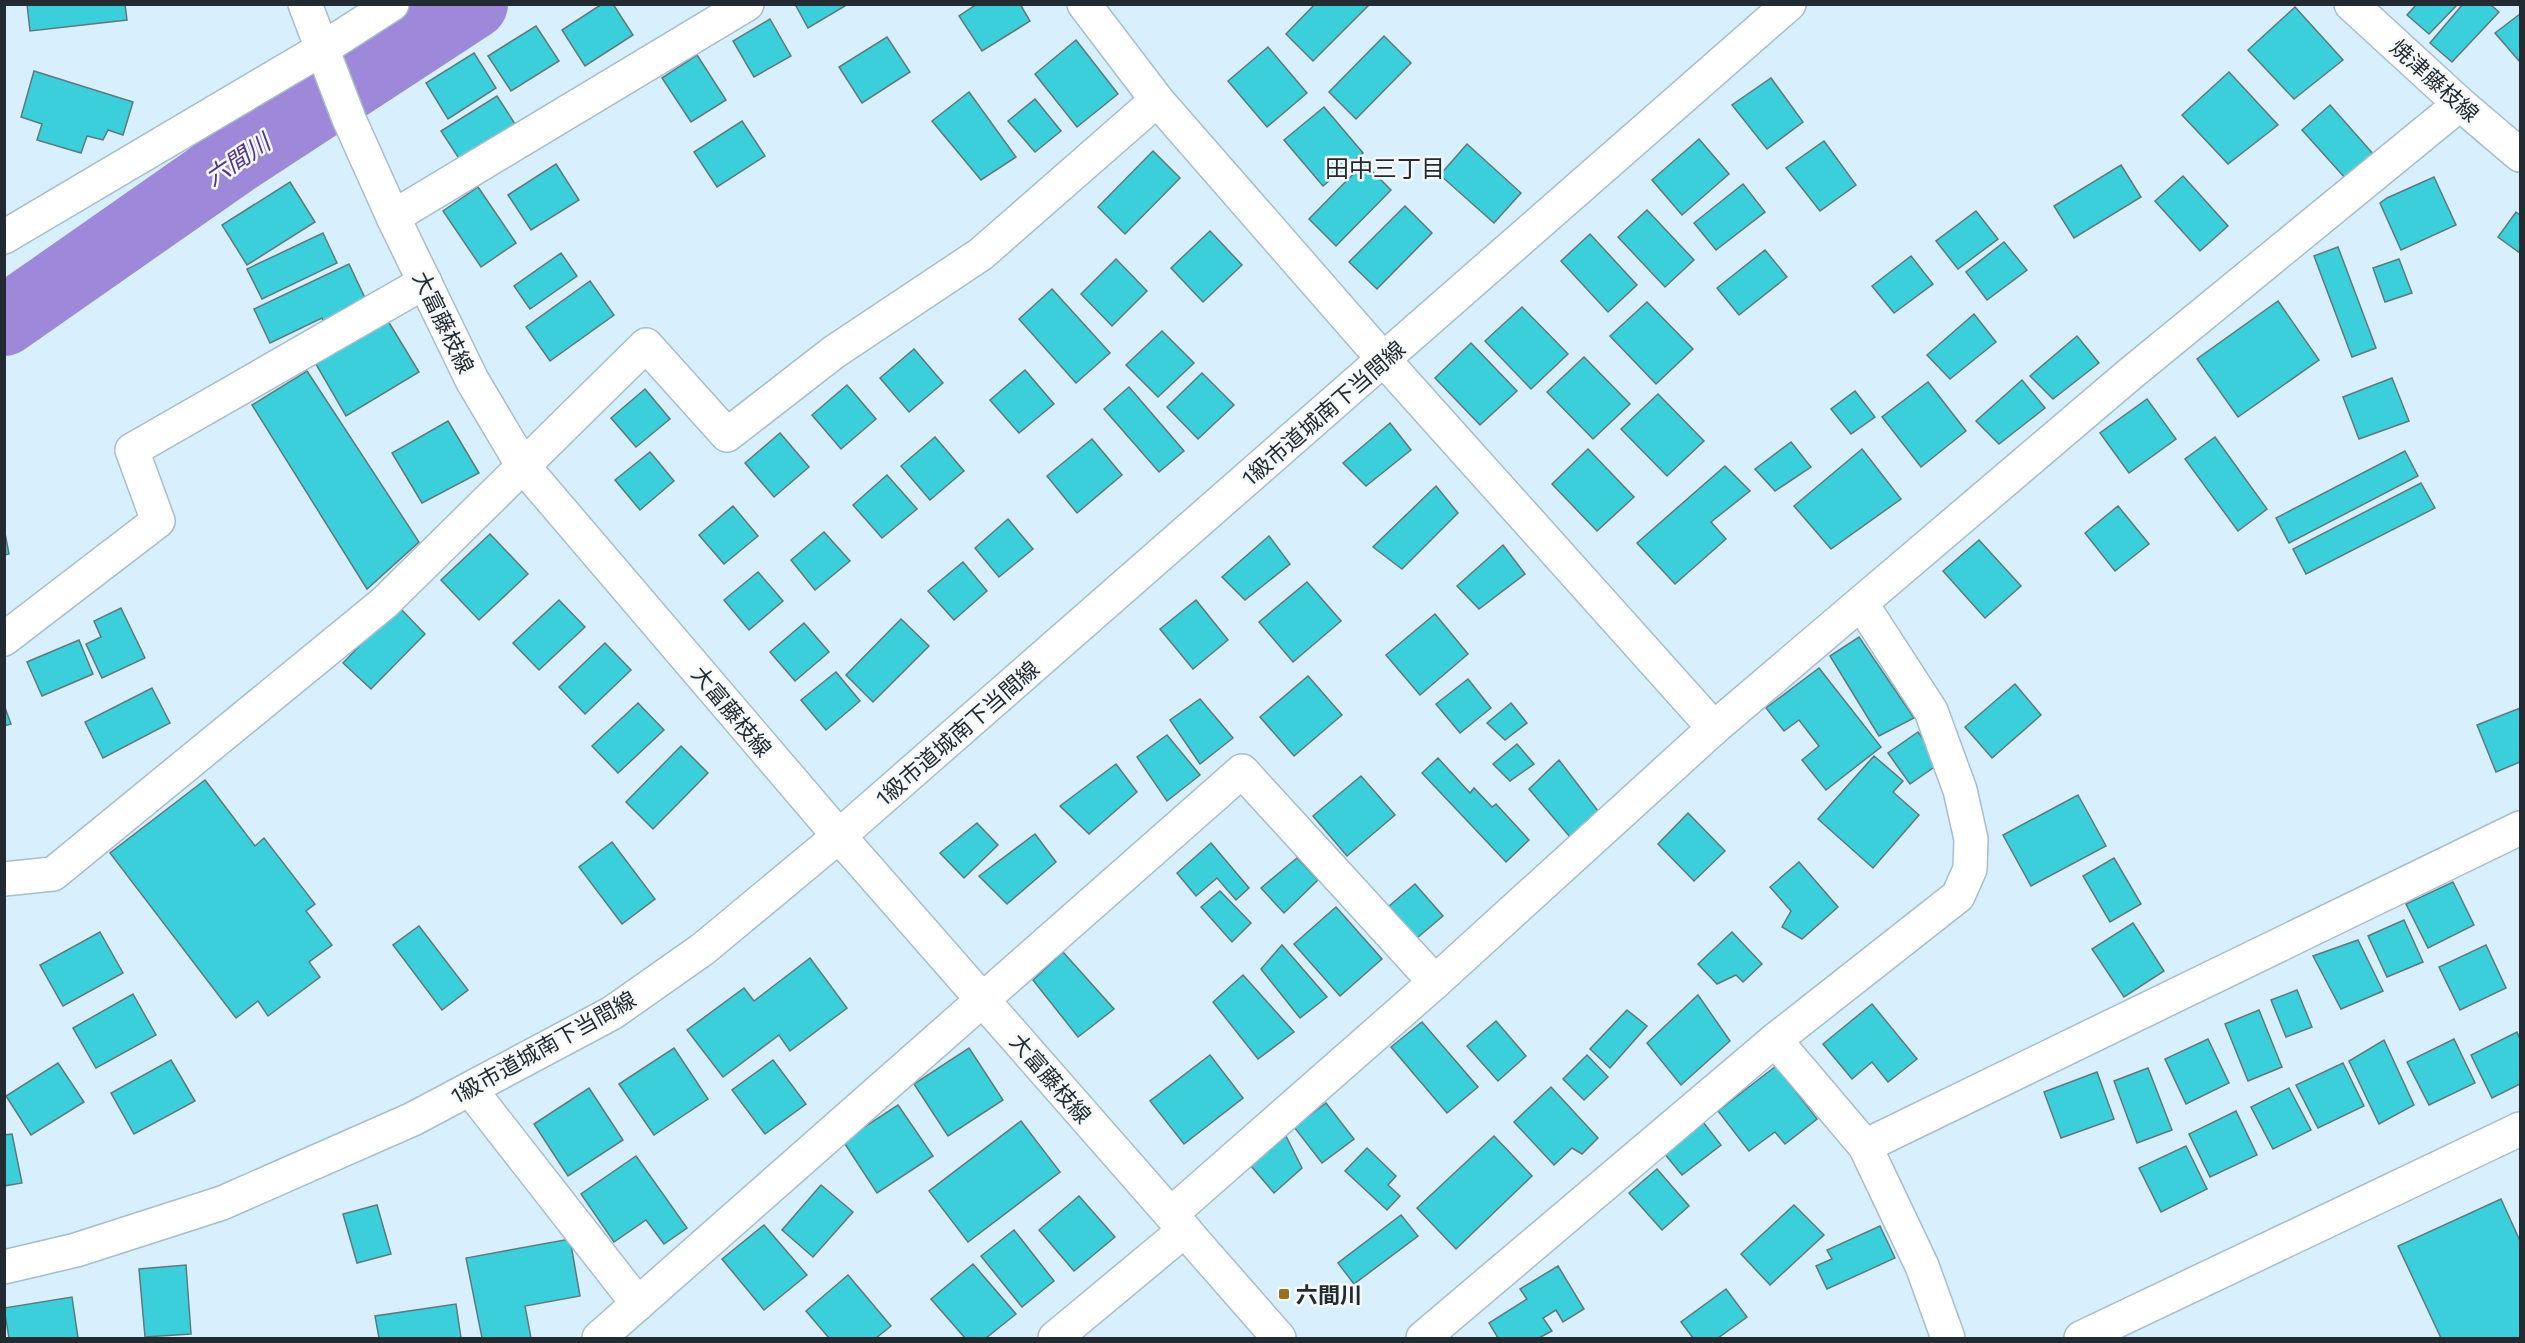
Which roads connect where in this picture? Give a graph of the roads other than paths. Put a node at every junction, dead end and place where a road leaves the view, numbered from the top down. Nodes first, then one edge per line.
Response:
1 (305, 4) edge
2 (392, 4) edge
3 (747, 4) edge
4 (1084, 4) edge
5 (1789, 4) edge
6 (2351, 4) edge
7 (324, 56) junction
8 (1157, 100) junction
9 (2460, 104) junction
10 (2520, 155) edge
11 (393, 217) junction
12 (4, 237) edge
13 (425, 282) junction
14 (1384, 360) junction
15 (523, 466) junction
16 (1861, 603) junction
17 (4, 639) edge
18 (1714, 728) junction
19 (2520, 828) edge
20 (838, 836) junction
21 (4, 879) edge
22 (1436, 982) junction
23 (982, 999) junction
24 (1776, 1040) junction
25 (470, 1089) junction
26 (2520, 1130) edge
27 (1865, 1146) junction
28 (1178, 1222) junction
29 (4, 1267) edge
30 (638, 1304) junction
31 (599, 1338) edge
32 (1055, 1338) edge
33 (1279, 1338) edge
34 (1423, 1338) edge
35 (1948, 1338) edge
36 (2081, 1338) edge

1 - 7 street, 大富藤枝線
2 - 7 street
3 - 11 street
4 - 8 street
5 - 14 street, 1級市道城南下当間線
6 - 9 street, 焼津藤枝線
7 - 11 street, 大富藤枝線
7 - 12 street
8 - 14 street
8 - 15 street
9 - 10 street, 焼津藤枝線
9 - 16 street
11 - 13 street, 大富藤枝線
13 - 15 street, 大富藤枝線
13 - 17 street
14 - 18 street
14 - 20 street, 1級市道城南下当間線
15 - 20 street, 大富藤枝線
15 - 21 street
16 - 18 street
16 - 24 street
18 - 22 street
19 - 27 street
20 - 23 street, 大富藤枝線
20 - 25 street, 1級市道城南下当間線
22 - 23 street
22 - 28 street
23 - 28 street, 大富藤枝線
23 - 30 street
24 - 27 street
24 - 34 street
25 - 29 street, 1級市道城南下当間線
25 - 30 street
26 - 36 street
27 - 35 street
28 - 32 street
28 - 33 street, 大富藤枝線
30 - 31 street

